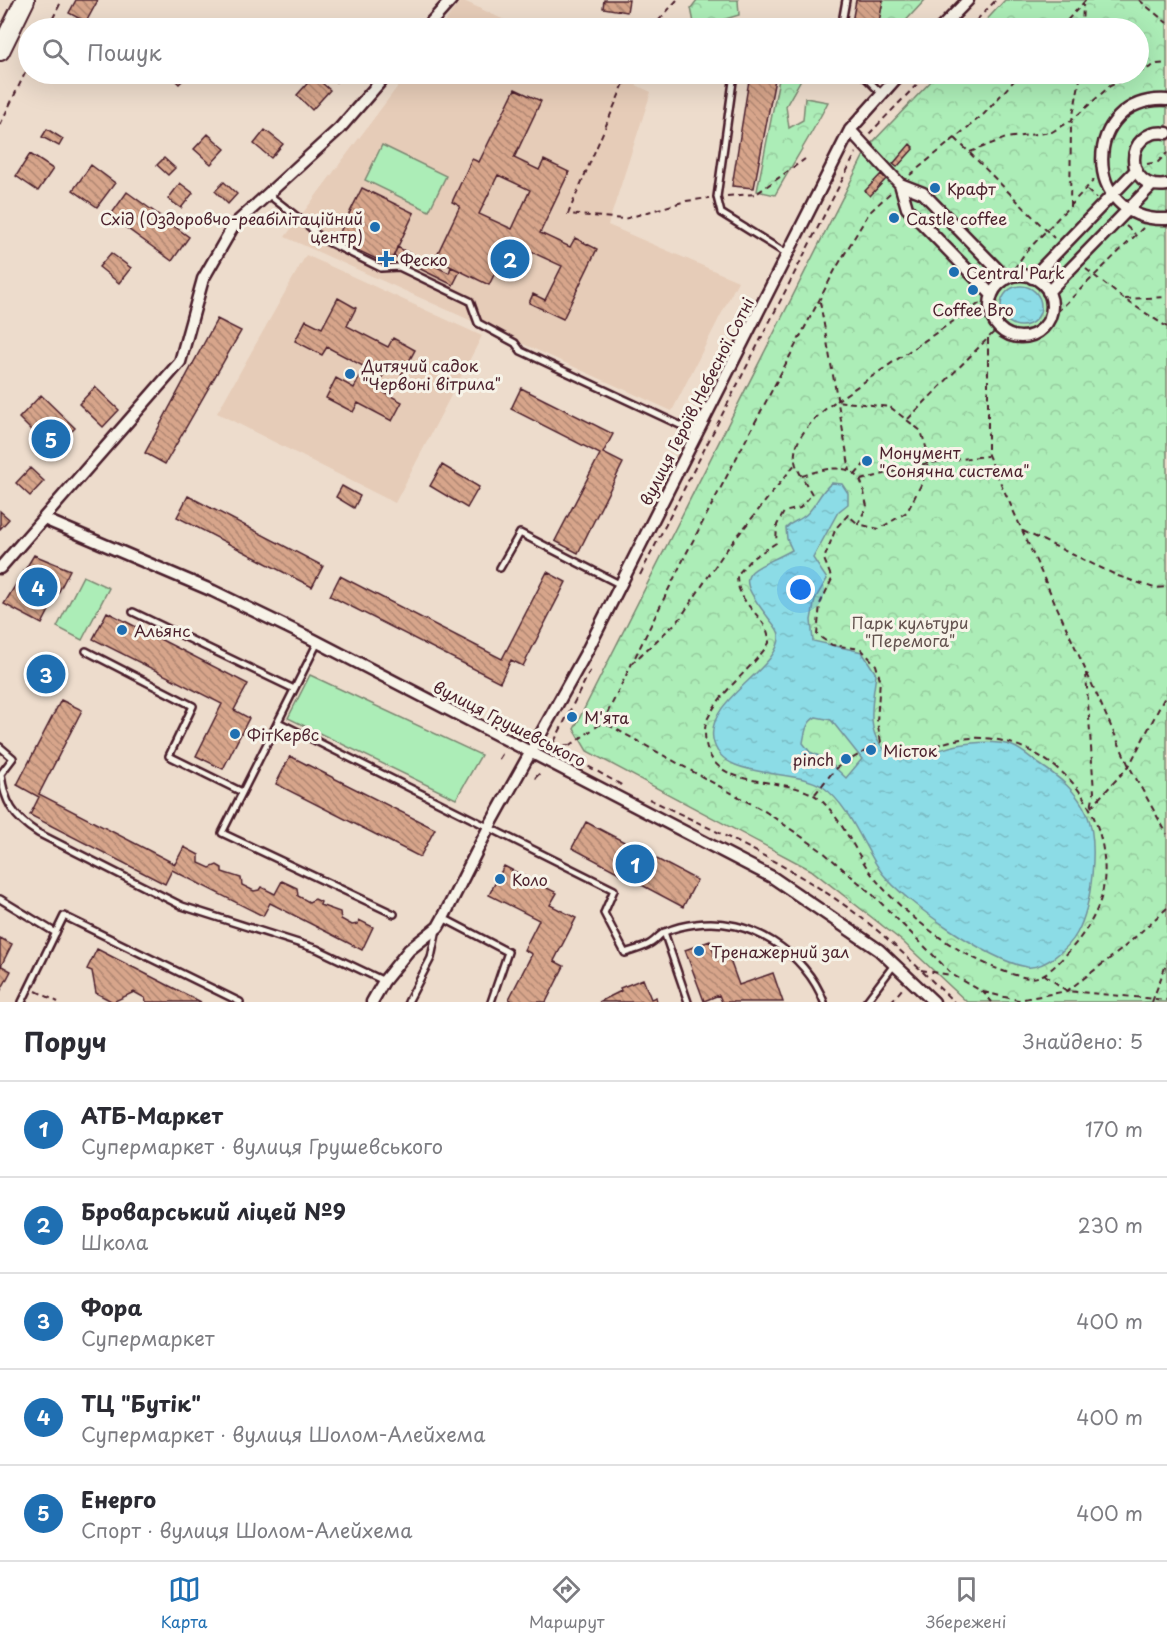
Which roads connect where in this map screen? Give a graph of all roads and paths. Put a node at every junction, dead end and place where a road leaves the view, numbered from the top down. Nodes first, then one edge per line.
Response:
1 (25, 0) edge
2 (62, 0) edge
3 (451, 0) edge
4 (677, 0) edge
5 (846, 0) edge
6 (968, 0) edge
7 (996, 0) edge
8 (1139, 0) edge
9 (1084, 1) edge
10 (53, 18) edge
11 (435, 18) edge
12 (661, 18) edge
13 (843, 18) edge
14 (951, 18) edge
15 (979, 18) edge
16 (1069, 18) edge
17 (1083, 18) edge
18 (1167, 22) edge
19 (0, 51) edge
20 (1167, 63) edge
21 (1149, 68) edge
22 (20, 84) edge
23 (378, 84) edge
24 (624, 84) edge
25 (733, 84) edge
26 (872, 84) edge
27 (890, 84) edge
28 (917, 84) edge
29 (1011, 84) edge
30 (1079, 84) edge
31 (1114, 84) edge
32 (881, 93) junction
33 (1167, 100) edge
34 (1072, 120) junction
35 (0, 125) edge
36 (850, 130) junction
37 (1167, 133) edge
38 (862, 142) junction
39 (970, 152) dead end
40 (1167, 153) edge
41 (805, 159) dead end
42 (1135, 168) junction
43 (1102, 169) junction
44 (900, 184) junction
45 (1152, 185) junction
46 (1167, 185) edge
47 (269, 195) junction
48 (1113, 195) junction
49 (717, 197) junction
50 (1070, 207) junction
51 (1128, 209) junction
52 (1155, 219) junction
53 (1167, 219) edge
54 (787, 254) junction
55 (1032, 278) junction
56 (1007, 279) junction
57 (1048, 292) junction
58 (992, 295) junction
59 (1167, 297) edge
60 (1124, 299) dead end
61 (820, 302) junction
62 (999, 327) junction
63 (1042, 327) junction
64 (988, 338) junction
65 (836, 401) junction
66 (908, 419) junction
67 (697, 432) junction
68 (988, 455) junction
69 (866, 462) dead end
70 (796, 463) junction
71 (928, 463) junction
72 (850, 471) junction
73 (855, 475) junction
74 (802, 476) junction
75 (861, 480) junction
76 (44, 519) junction
77 (858, 524) junction
78 (1023, 531) junction
79 (0, 568) edge
80 (500, 568) dead end
81 (639, 577) dead end
82 (621, 585) junction
83 (1167, 587) edge
84 (133, 612) dead end
85 (318, 642) junction
86 (86, 651) dead end
87 (596, 662) dead end
88 (628, 667) junction
89 (1085, 668) junction
90 (294, 689) junction
91 (1167, 693) edge
92 (278, 722) junction
93 (603, 722) junction
94 (881, 742) junction
95 (0, 747) edge
96 (531, 750) junction
97 (562, 752) junction
98 (552, 761) junction
99 (1129, 766) junction
100 (0, 775) edge
101 (535, 778) dead end
102 (631, 790) dead end
103 (242, 792) junction
104 (815, 794) junction
105 (641, 795) dead end
106 (1091, 807) junction
107 (489, 826) junction
108 (1167, 834) edge
109 (0, 899) edge
110 (1167, 908) edge
111 (394, 914) dead end
112 (440, 923) junction
113 (664, 932) junction
114 (56, 933) junction
115 (1167, 962) edge
116 (894, 965) junction
117 (1045, 975) junction
118 (384, 981) junction
119 (29, 987) junction
120 (1067, 991) junction
121 (983, 992) junction
122 (1152, 1000) edge
123 (1167, 1000) edge
124 (22, 1002) edge
125 (58, 1002) edge
126 (240, 1002) edge
127 (372, 1002) edge
128 (408, 1002) edge
129 (492, 1002) edge
130 (688, 1002) edge
131 (824, 1002) edge
132 (866, 1002) edge
133 (934, 1002) edge
134 (954, 1002) edge
135 (992, 1002) edge

1 - 19 main road
2 - 10 path
3 - 11 street
4 - 12 path
5 - 13 lane
6 - 14 street
7 - 15 path
8 - 18 path
9 - 16 path
9 - 17 path
20 - 21 path
22 - 35 path
23 - 47 street
24 - 49 path
25 - 49 lane
26 - 32 lane
27 - 32 street, вулиця Героїв Небесної Сотні
28 - 38 path
29 - 44 path
30 - 34 path
31 - 34 path
32 - 36 street, вулиця Героїв Небесної Сотні
33 - 43 street
34 - 39 path
34 - 50 path
36 - 38 street
36 - 54 street, вулиця Героїв Небесної Сотні
37 - 42 street
38 - 44 street
38 - 81 path
40 - 42 path
41 - 49 path
42 - 45 street
42 - 48 street
43 - 48 street
43 - 50 path
44 - 56 street
44 - 58 street
44 - 61 path
45 - 46 street
45 - 51 street
47 - 67 lane
47 - 76 street
48 - 51 street
48 - 55 street
49 - 54 lane
50 - 56 path
51 - 52 street
51 - 57 street
52 - 53 street
52 - 63 path
54 - 67 street, вулиця Героїв Небесної Сотні
55 - 56 street
55 - 57 street
56 - 58 street
57 - 63 street
58 - 62 street
58 - 65 path
59 - 60 path
61 - 65 path
61 - 88 path
62 - 63 street
62 - 64 path
64 - 66 path
64 - 68 path
65 - 66 path
65 - 70 path
65 - 72 path
66 - 71 path
67 - 82 street, вулиця Героїв Небесної Сотні
68 - 71 path
68 - 78 path
69 - 73 path
70 - 74 path
70 - 88 path
71 - 75 path
71 - 77 path
72 - 73 path
72 - 74 path
73 - 75 path
74 - 104 path
75 - 77 path
76 - 79 street
76 - 85 street, вулиця Грушевського
77 - 94 path
78 - 83 path
78 - 89 path
80 - 82 lane
82 - 96 street, вулиця Героїв Небесної Сотні
84 - 90 lane
85 - 90 lane
85 - 96 street, вулиця Грушевського
86 - 103 lane
87 - 97 path
88 - 93 path
89 - 99 path
89 - 106 path
90 - 92 lane
91 - 99 path
92 - 103 lane
92 - 107 lane
93 - 97 path
93 - 121 path
94 - 104 path
94 - 106 path
95 - 100 lane
96 - 98 street, вулиця Грушевського
96 - 107 street, вулиця Героїв Небесної Сотні
97 - 98 path
97 - 102 path
98 - 101 path
98 - 116 street, вулиця Грушевського
99 - 106 path
99 - 108 path
100 - 118 lane
103 - 111 lane
104 - 117 path
105 - 134 path
106 - 117 path
107 - 112 street, вулиця Героїв Небесної Сотні
107 - 113 lane
109 - 114 lane
110 - 120 path
112 - 118 street
112 - 128 lane
112 - 129 lane
113 - 130 lane
113 - 131 lane
114 - 119 lane
114 - 126 lane
115 - 122 path
116 - 132 lane
116 - 133 street, вулиця Грушевського
117 - 120 path
118 - 127 street
119 - 124 lane
119 - 125 path
120 - 121 path
120 - 122 path
121 - 135 path
122 - 123 path

